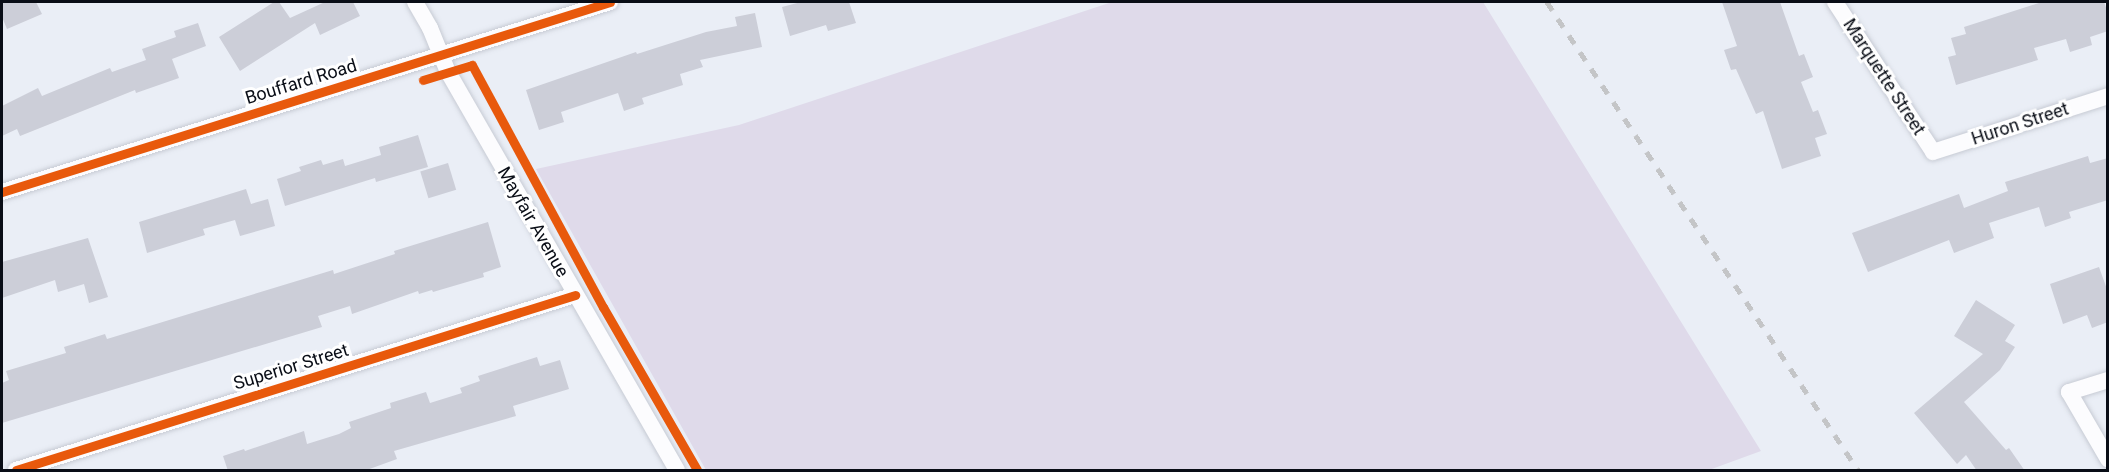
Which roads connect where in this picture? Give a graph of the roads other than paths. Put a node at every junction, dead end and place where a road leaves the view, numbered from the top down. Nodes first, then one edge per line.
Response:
1 (415, 2) edge
2 (610, 2) edge
3 (1835, 2) edge
4 (441, 55) junction
5 (2108, 96) edge
6 (1933, 152) joint
7 (2, 192) edge
8 (575, 295) junction
9 (2108, 380) edge
10 (2108, 459) edge
11 (16, 471) edge
12 (677, 471) edge

1 - 4 street, Mayfair Avenue
2 - 4 street, Bouffard Road
3 - 6 street, Marquette Street
4 - 7 street, Bouffard Road
4 - 8 street, Mayfair Avenue
5 - 6 street, Huron Street
8 - 11 street, Superior Street
8 - 12 street, Mayfair Avenue
9 - 10 street

